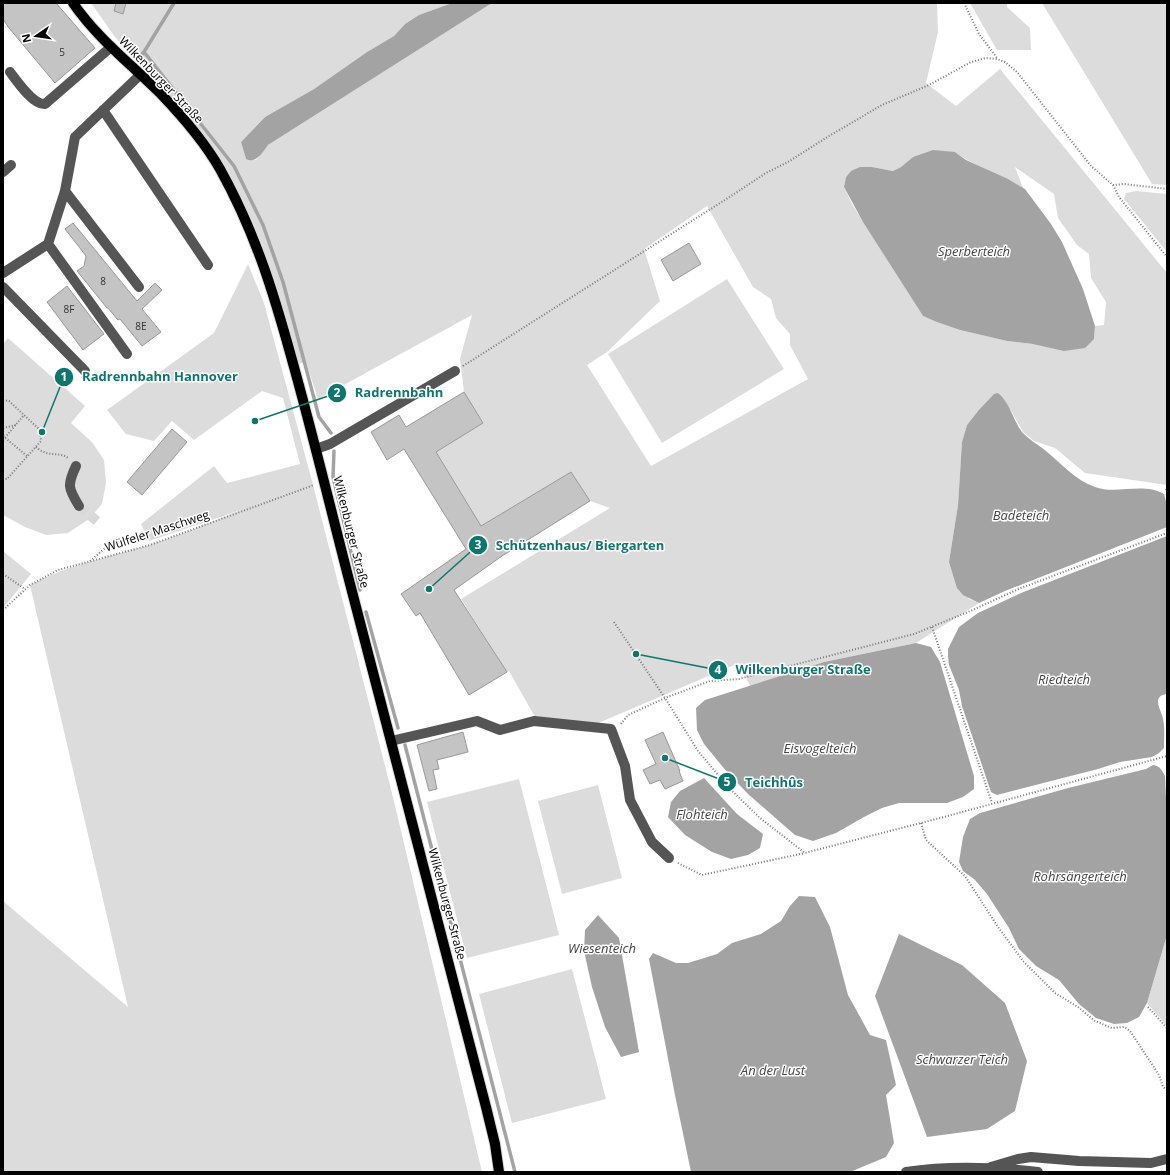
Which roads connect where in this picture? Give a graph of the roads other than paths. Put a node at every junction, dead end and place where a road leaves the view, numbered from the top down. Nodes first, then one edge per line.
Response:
1 (73, 3) edge
2 (111, 47) junction
3 (10, 72) dead end
4 (140, 75) junction
5 (103, 110) junction
6 (65, 191) junction
7 (48, 244) junction
8 (208, 265) dead end
9 (3, 273) edge
10 (3, 287) edge
11 (139, 287) dead end
12 (127, 354) dead end
13 (85, 371) dead end
14 (455, 371) road end
15 (316, 449) junction
16 (76, 466) road end
17 (79, 506) tunnel mouth
18 (391, 741) junction
19 (669, 858) road end
20 (1167, 1159) edge
21 (991, 1167) junction
22 (499, 1172) edge
23 (906, 1172) edge
24 (1038, 1172) edge

1 - 2 main road, Wilkenburger Straße
2 - 3 lane
2 - 4 main road, Wilkenburger Straße
4 - 5 lane
4 - 15 main road, Wilkenburger Straße
5 - 6 lane
5 - 8 lane
6 - 7 lane
6 - 11 lane
7 - 9 lane
7 - 12 lane
10 - 13 lane
14 - 15 lane
15 - 18 main road, Wilkenburger Straße
16 - 17 lane
18 - 19 lane
18 - 22 main road, Wilkenburger Straße
20 - 21 lane
21 - 23 lane
21 - 24 lane

